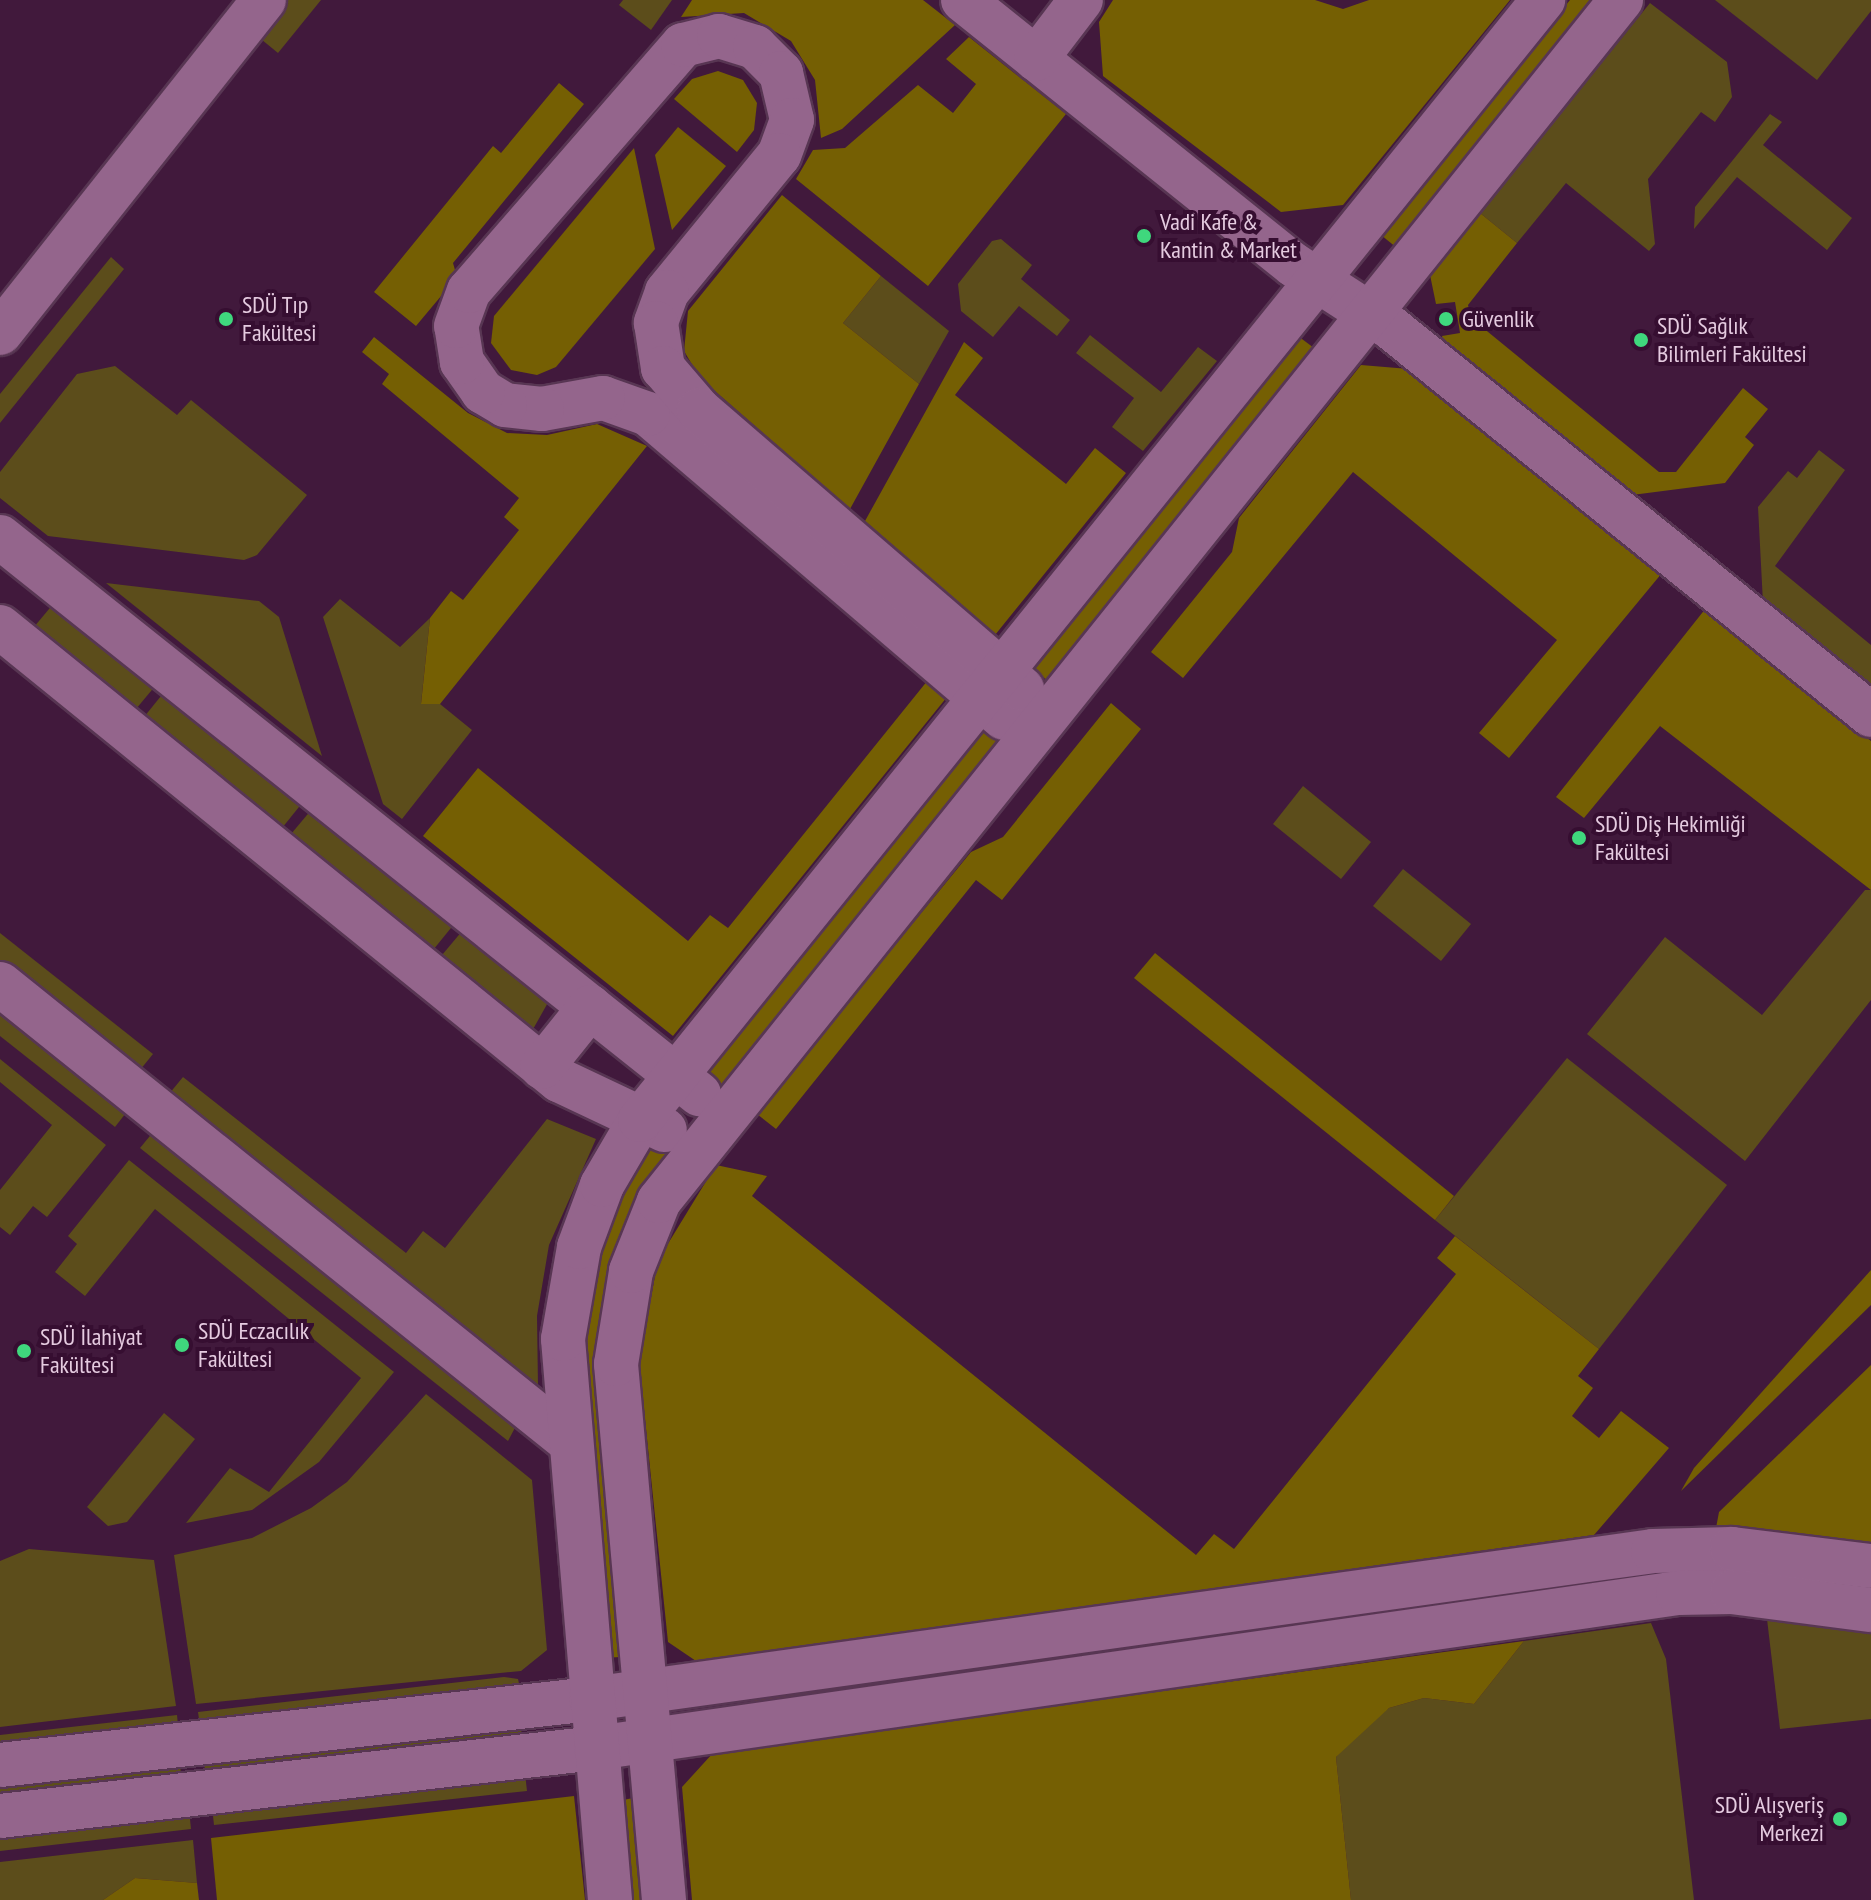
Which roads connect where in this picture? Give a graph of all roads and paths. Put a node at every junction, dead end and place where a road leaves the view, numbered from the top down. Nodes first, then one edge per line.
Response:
1 (264, 0) edge
2 (963, 0) edge
3 (1081, 0) edge
4 (1543, 0) edge
5 (1621, 0) edge
6 (1036, 59) junction
7 (1317, 280) junction
8 (1370, 312) junction
9 (0, 333) edge
10 (659, 358) junction
11 (627, 403) junction
12 (0, 537) edge
13 (0, 627) edge
14 (991, 685) junction
15 (1871, 715) edge
16 (1038, 725) junction
17 (0, 984) edge
18 (590, 1007) junction
19 (542, 1067) junction
20 (677, 1076) junction
21 (640, 1120) junction
22 (712, 1127) junction
23 (568, 1440) junction
24 (1871, 1566) edge
25 (1871, 1610) edge
26 (643, 1692) junction
27 (591, 1699) junction
28 (650, 1740) junction
29 (596, 1748) junction
30 (0, 1765) edge
31 (0, 1816) edge
32 (610, 1900) edge
33 (664, 1900) edge

1 - 9 street
2 - 6 street
3 - 6 street
4 - 7 street
5 - 8 street
6 - 7 street
7 - 8 street
7 - 14 street
8 - 15 street
8 - 16 street
10 - 11 street
10 - 11 street
10 - 14 street
11 - 14 street
12 - 18 street
13 - 19 street
14 - 16 street
14 - 20 street
16 - 22 street
17 - 23 street
18 - 19 street
18 - 20 street
19 - 21 street
20 - 21 street
20 - 22 street
21 - 22 street
21 - 23 street
22 - 26 street
23 - 27 street
24 - 26 street
25 - 28 street
26 - 27 street
26 - 28 street
27 - 29 street
27 - 30 street
28 - 29 street
28 - 33 street
29 - 31 street
29 - 32 street

